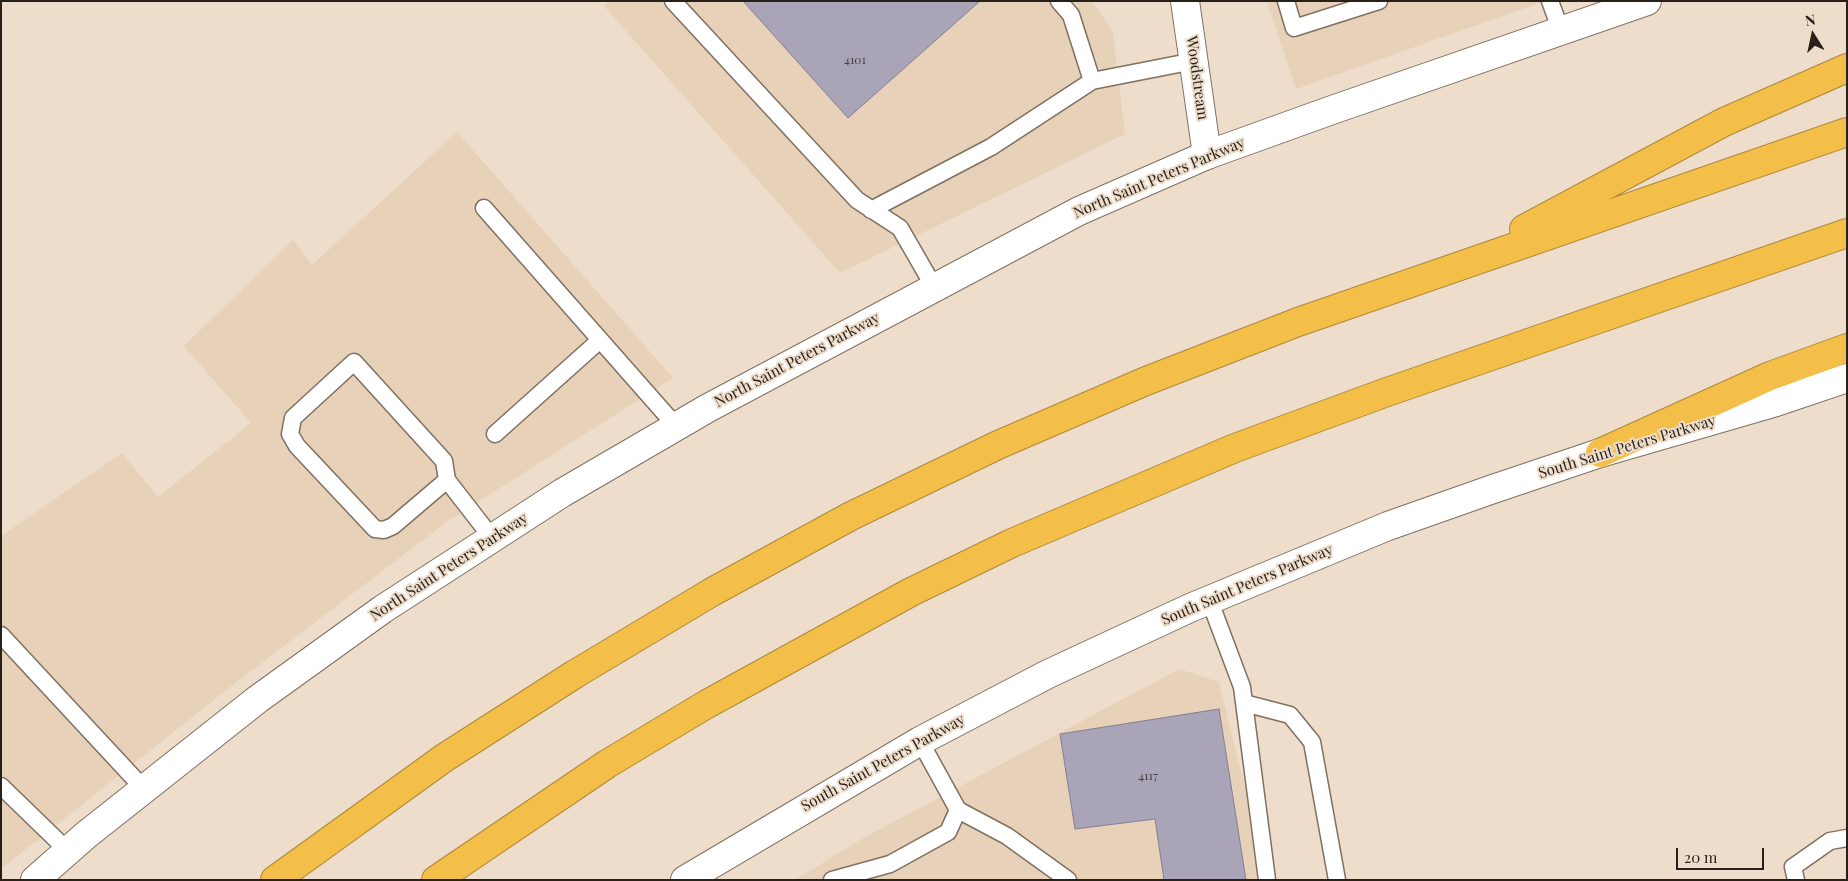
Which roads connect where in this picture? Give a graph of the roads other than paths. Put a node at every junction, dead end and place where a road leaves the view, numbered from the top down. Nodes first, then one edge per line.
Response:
1 (673, 1) edge
2 (1059, 1) edge
3 (1185, 1) edge
4 (1286, 1) edge
5 (1379, 1) edge
6 (1550, 1) edge
7 (1647, 1) edge
8 (1561, 31) junction
9 (1194, 61) junction
10 (1847, 68) edge
11 (1092, 81) junction
12 (1847, 132) edge
13 (1207, 155) junction
14 (484, 208) dead end
15 (871, 210) junction
16 (1847, 233) edge
17 (1452, 268) junction
18 (934, 287) junction
19 (600, 340) junction
20 (1847, 348) edge
21 (1847, 378) edge
22 (676, 426) junction
23 (495, 434) dead end
24 (1600, 453) junction
25 (447, 480) junction
26 (492, 538) junction
27 (1210, 599) junction
28 (1, 635) edge
29 (1244, 703) junction
30 (920, 741) junction
31 (1, 786) edge
32 (144, 789) junction
33 (958, 810) junction
34 (1847, 838) edge
35 (68, 851) junction
36 (35, 880) edge
37 (275, 880) edge
38 (436, 880) edge
39 (684, 880) edge
40 (832, 880) edge
41 (1068, 880) edge
42 (1267, 880) edge
43 (1337, 880) edge
44 (1796, 880) edge

1 - 15 lane
2 - 11 lane
3 - 9 main road, Woodstream
4 - 5 lane
6 - 8 lane
7 - 8 main road, North Saint Peters Parkway
8 - 13 main road, North Saint Peters Parkway
9 - 11 lane
9 - 13 main road, Woodstream
10 - 17 highway
11 - 15 lane
12 - 17 highway
13 - 18 main road, North Saint Peters Parkway
14 - 19 lane
15 - 18 lane
16 - 38 highway
17 - 37 highway
18 - 22 main road, North Saint Peters Parkway
19 - 22 lane
19 - 23 lane
20 - 24 highway
21 - 24 main road, South Saint Peters Parkway
22 - 26 main road, North Saint Peters Parkway
24 - 27 main road, South Saint Peters Parkway
25 - 25 lane
25 - 26 lane
26 - 32 main road, North Saint Peters Parkway
27 - 29 lane
27 - 30 main road, South Saint Peters Parkway
28 - 32 lane
29 - 42 lane
29 - 43 lane
30 - 33 lane
30 - 39 main road, South Saint Peters Parkway
31 - 35 lane
32 - 35 main road, North Saint Peters Parkway
33 - 40 lane
33 - 41 lane
34 - 44 lane
35 - 36 main road, North Saint Peters Parkway

